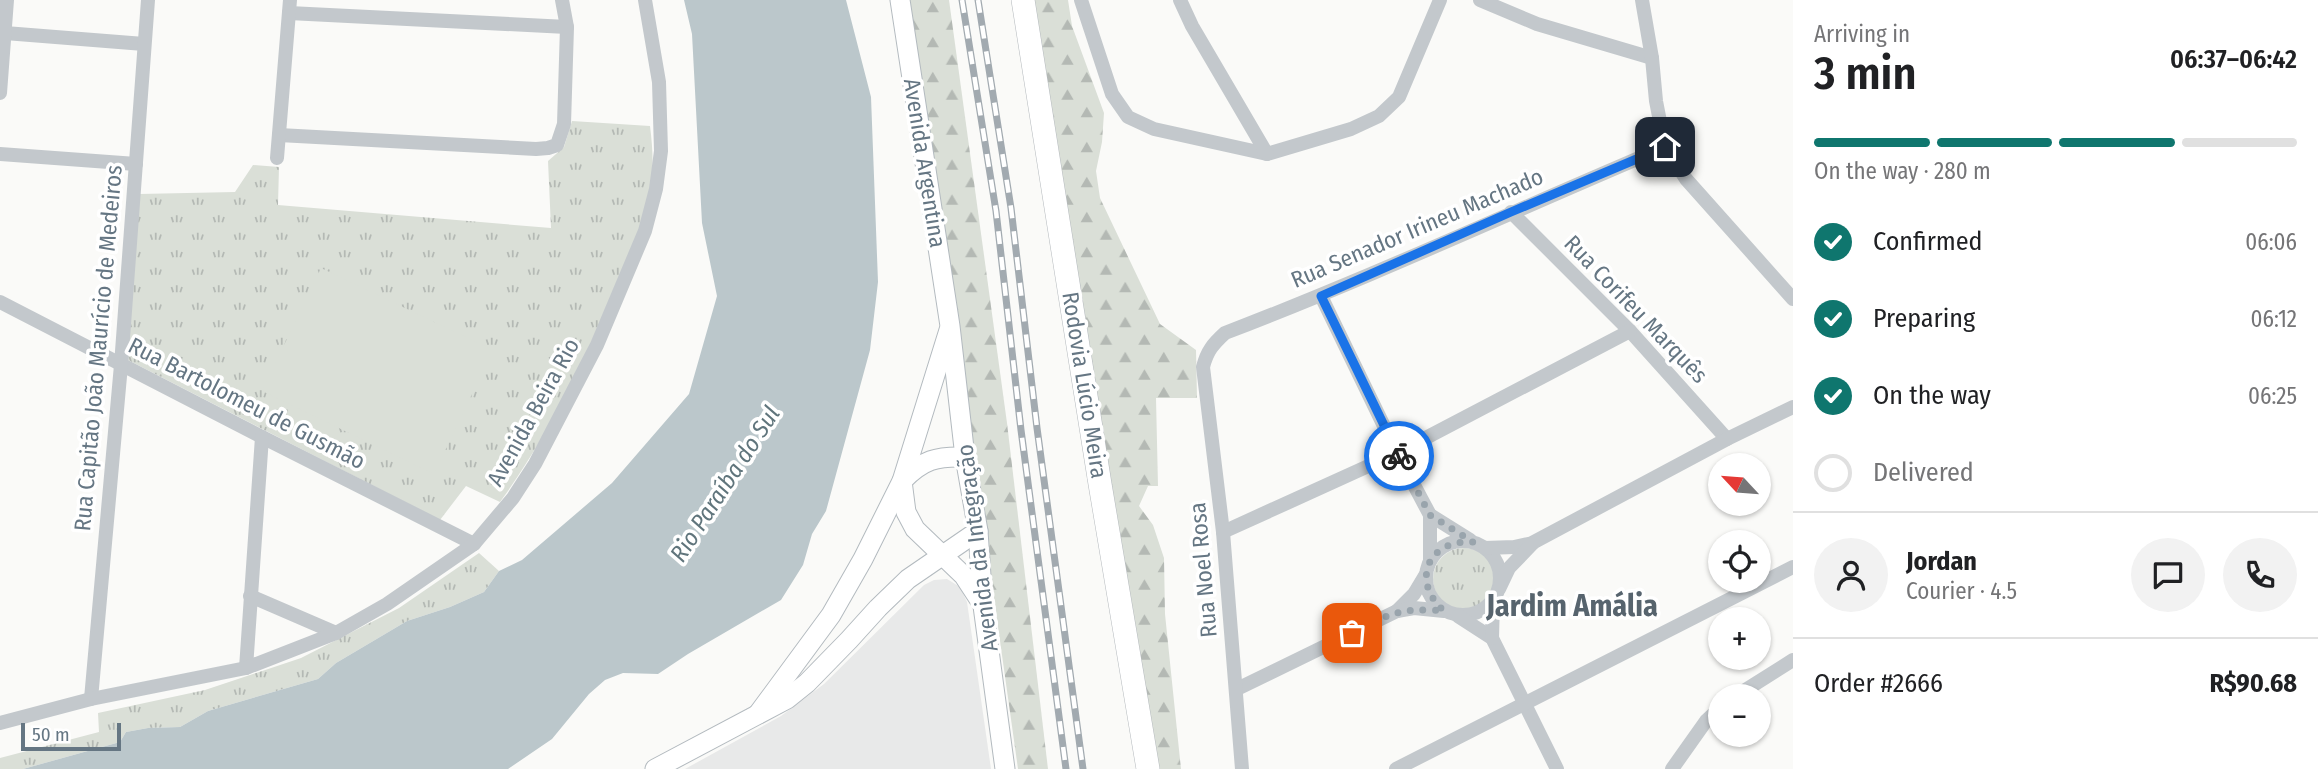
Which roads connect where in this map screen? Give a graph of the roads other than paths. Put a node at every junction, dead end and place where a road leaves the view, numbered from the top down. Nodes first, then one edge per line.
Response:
1 (7, 0) edge
2 (148, 0) edge
3 (562, 0) edge
4 (645, 0) edge
5 (900, 0) edge
6 (1023, 0) edge
7 (1081, 0) edge
8 (1180, 0) edge
9 (1440, 0) edge
10 (1480, 0) edge
11 (1642, 0) edge
12 (290, 7) edge
13 (568, 27) junction
14 (5, 33) junction
15 (144, 44) junction
16 (1652, 58) junction
17 (0, 93) edge
18 (279, 135) junction
19 (1665, 147) junction
20 (0, 154) edge
21 (1267, 154) junction
22 (277, 158) dead end
23 (136, 164) junction
24 (1511, 212) junction
25 (1321, 296) junction
26 (1793, 299) edge
27 (0, 302) edge
28 (950, 326) junction
29 (1630, 331) junction
30 (121, 365) junction
31 (1203, 367) joint
32 (1793, 407) edge
33 (262, 437) junction
34 (1727, 439) junction
35 (1397, 453) junction
36 (965, 457) junction
37 (902, 481) junction
38 (1430, 515) junction
39 (978, 531) junction
40 (1223, 532) junction
41 (1534, 542) junction
42 (474, 544) junction
43 (1479, 545) junction
44 (942, 554) junction
45 (1428, 566) junction
46 (1793, 567) edge
47 (1496, 595) junction
48 (250, 596) junction
49 (983, 606) junction
50 (1397, 611) junction
51 (1450, 613) junction
52 (336, 633) junction
53 (1492, 638) junction
54 (1793, 660) edge
55 (246, 668) junction
56 (1755, 684) edge
57 (1237, 689) junction
58 (91, 699) junction
59 (1524, 703) junction
60 (758, 714) junction
61 (1708, 719) edge
62 (0, 723) edge
63 (655, 769) edge
64 (1005, 769) edge
65 (1148, 769) edge
66 (1242, 769) edge
67 (1396, 769) edge
68 (1557, 769) edge
69 (1672, 769) edge

1 - 14 street
2 - 15 street, Rua Capitão João Maurício de Medeiros
3 - 13 street
4 - 42 street, Avenida Beira Rio
5 - 28 street, Avenida Argentina
6 - 65 main road, Rodovia Lúcio Meira
7 - 21 street
8 - 21 street
9 - 21 street
10 - 16 street
11 - 16 street
12 - 13 street
12 - 18 street
13 - 18 street
14 - 15 street
14 - 17 street
15 - 23 street, Rua Capitão João Maurício de Medeiros
16 - 19 street
18 - 22 street
19 - 24 street, Rua Senador Irineu Machado
19 - 26 street
20 - 23 street
23 - 30 street, Rua Capitão João Maurício de Medeiros
24 - 25 street, Rua Senador Irineu Machado
24 - 29 street, Rua Corifeu Marquês
25 - 31 street, Rua Senador Irineu Machado
25 - 35 street
27 - 30 street, Rua Bartolomeu de Gusmão
28 - 36 street, Avenida da Integração
28 - 37 street
29 - 34 street, Rua Corifeu Marquês
29 - 35 street
30 - 33 street, Rua Bartolomeu de Gusmão
30 - 58 street, Rua Capitão João Maurício de Medeiros
31 - 40 street, Rua Noel Rosa
32 - 34 street
33 - 42 street, Rua Bartolomeu de Gusmão
33 - 48 street
34 - 41 street
35 - 38 street
35 - 40 street
36 - 37 street
36 - 39 street, Avenida da Integração
37 - 44 street
37 - 60 street
38 - 43 street
38 - 45 street
39 - 44 street
39 - 49 street, Avenida da Integração
40 - 57 street, Rua Noel Rosa
41 - 43 street
41 - 47 street
42 - 52 street, Avenida Beira Rio
43 - 45 street
43 - 47 street
44 - 49 street
44 - 60 street
45 - 50 street
45 - 51 street
46 - 59 street
47 - 51 street
47 - 53 street
48 - 52 street
48 - 55 street
49 - 64 street, Avenida da Integração
50 - 51 street
50 - 57 street
51 - 53 street
52 - 55 street, Avenida Beira Rio
53 - 59 street
54 - 56 street
55 - 58 street, Avenida Beira Rio
57 - 66 street, Rua Noel Rosa
58 - 62 street, Avenida Beira Rio
59 - 67 street
59 - 68 street
60 - 63 street
61 - 69 street

